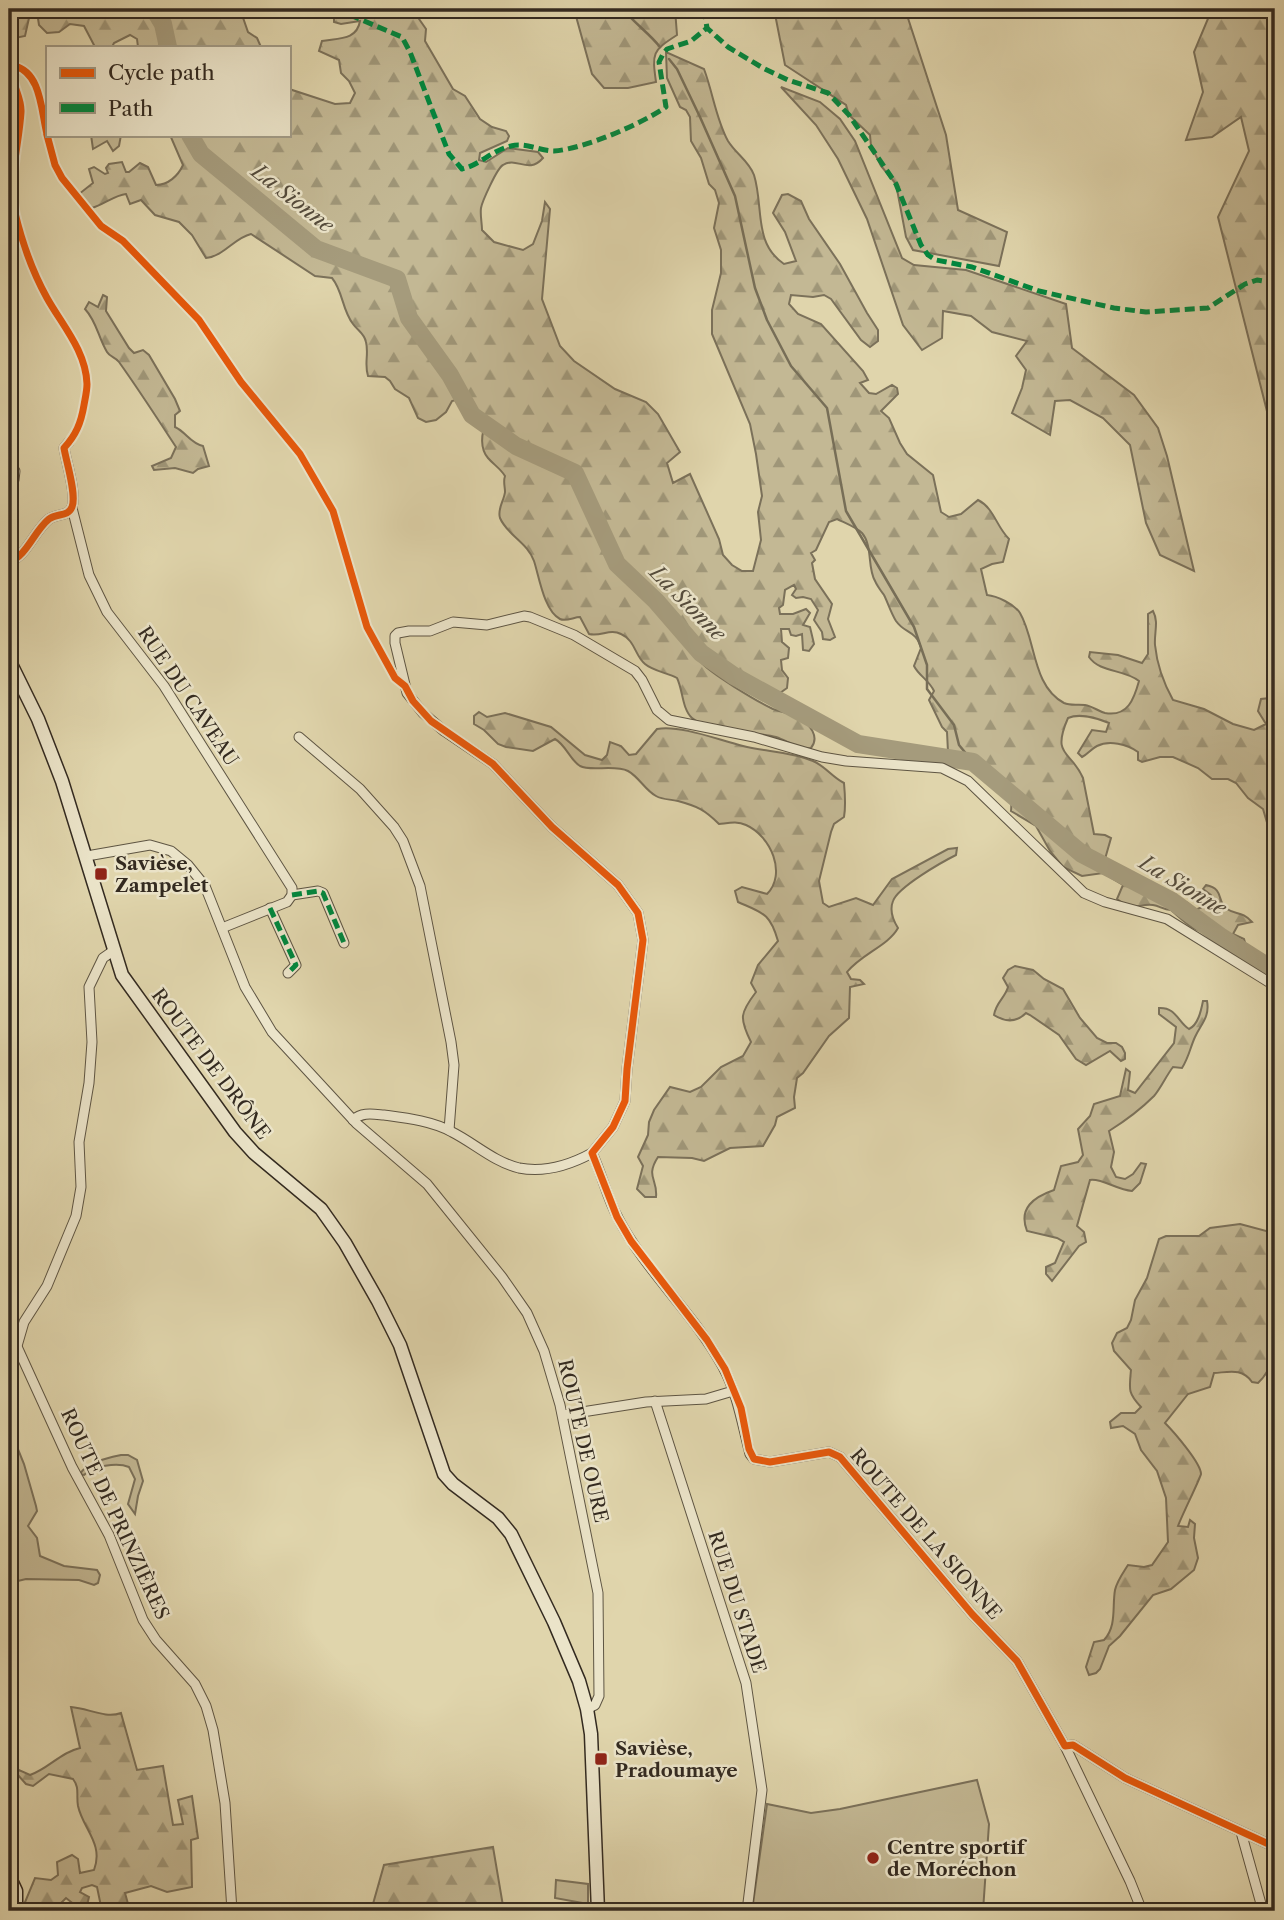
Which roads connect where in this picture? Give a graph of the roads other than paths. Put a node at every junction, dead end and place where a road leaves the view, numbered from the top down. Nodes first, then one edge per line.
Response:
1 (69, 442) dead end
2 (15, 471) dead end
3 (9, 485) edge
4 (72, 508) junction
5 (9, 562) edge
6 (9, 660) edge
7 (299, 737) dead end
8 (87, 856) junction
9 (292, 895) junction
10 (270, 908) junction
11 (222, 928) junction
12 (344, 943) dead end
13 (114, 951) junction
14 (288, 973) dead end
15 (1275, 986) edge
16 (353, 1121) junction
17 (449, 1130) junction
18 (592, 1153) junction
19 (9, 1329) edge
20 (17, 1346) junction
21 (733, 1391) junction
22 (655, 1401) junction
23 (563, 1415) junction
24 (587, 1709) junction
25 (1065, 1746) junction
26 (1241, 1832) junction
27 (1275, 1847) edge
28 (9, 1876) edge
29 (16, 1911) edge
30 (232, 1911) edge
31 (598, 1911) edge
32 (747, 1911) edge
33 (1142, 1911) edge
34 (1263, 1911) edge

1 - 4 street, RUE DU CAVEAU
2 - 3 street
4 - 5 street
4 - 9 street, RUE DU CAVEAU
6 - 8 street, ROUTE DE DRÔNE
7 - 17 street
8 - 11 street, ROUTE DE OURE
8 - 13 street, ROUTE DE DRÔNE
9 - 10 street
9 - 12 street
10 - 11 street
10 - 14 street
11 - 16 street, ROUTE DE OURE
13 - 20 street
13 - 24 street, ROUTE DE DRÔNE
15 - 18 street
16 - 17 street
16 - 23 street, ROUTE DE OURE
17 - 18 street
18 - 21 street, ROUTE DE LA SIONNE
19 - 20 street, ROUTE DE PRINZIÈRES
20 - 30 street, ROUTE DE PRINZIÈRES
21 - 22 street
21 - 25 street, ROUTE DE LA SIONNE
22 - 23 street
22 - 32 street, RUE DU STADE
23 - 24 street, ROUTE DE OURE
24 - 31 street, ROUTE DE DRÔNE
25 - 26 street
25 - 33 street, ROUTE DE LA SIONNE
26 - 27 street
26 - 34 street
28 - 29 street

